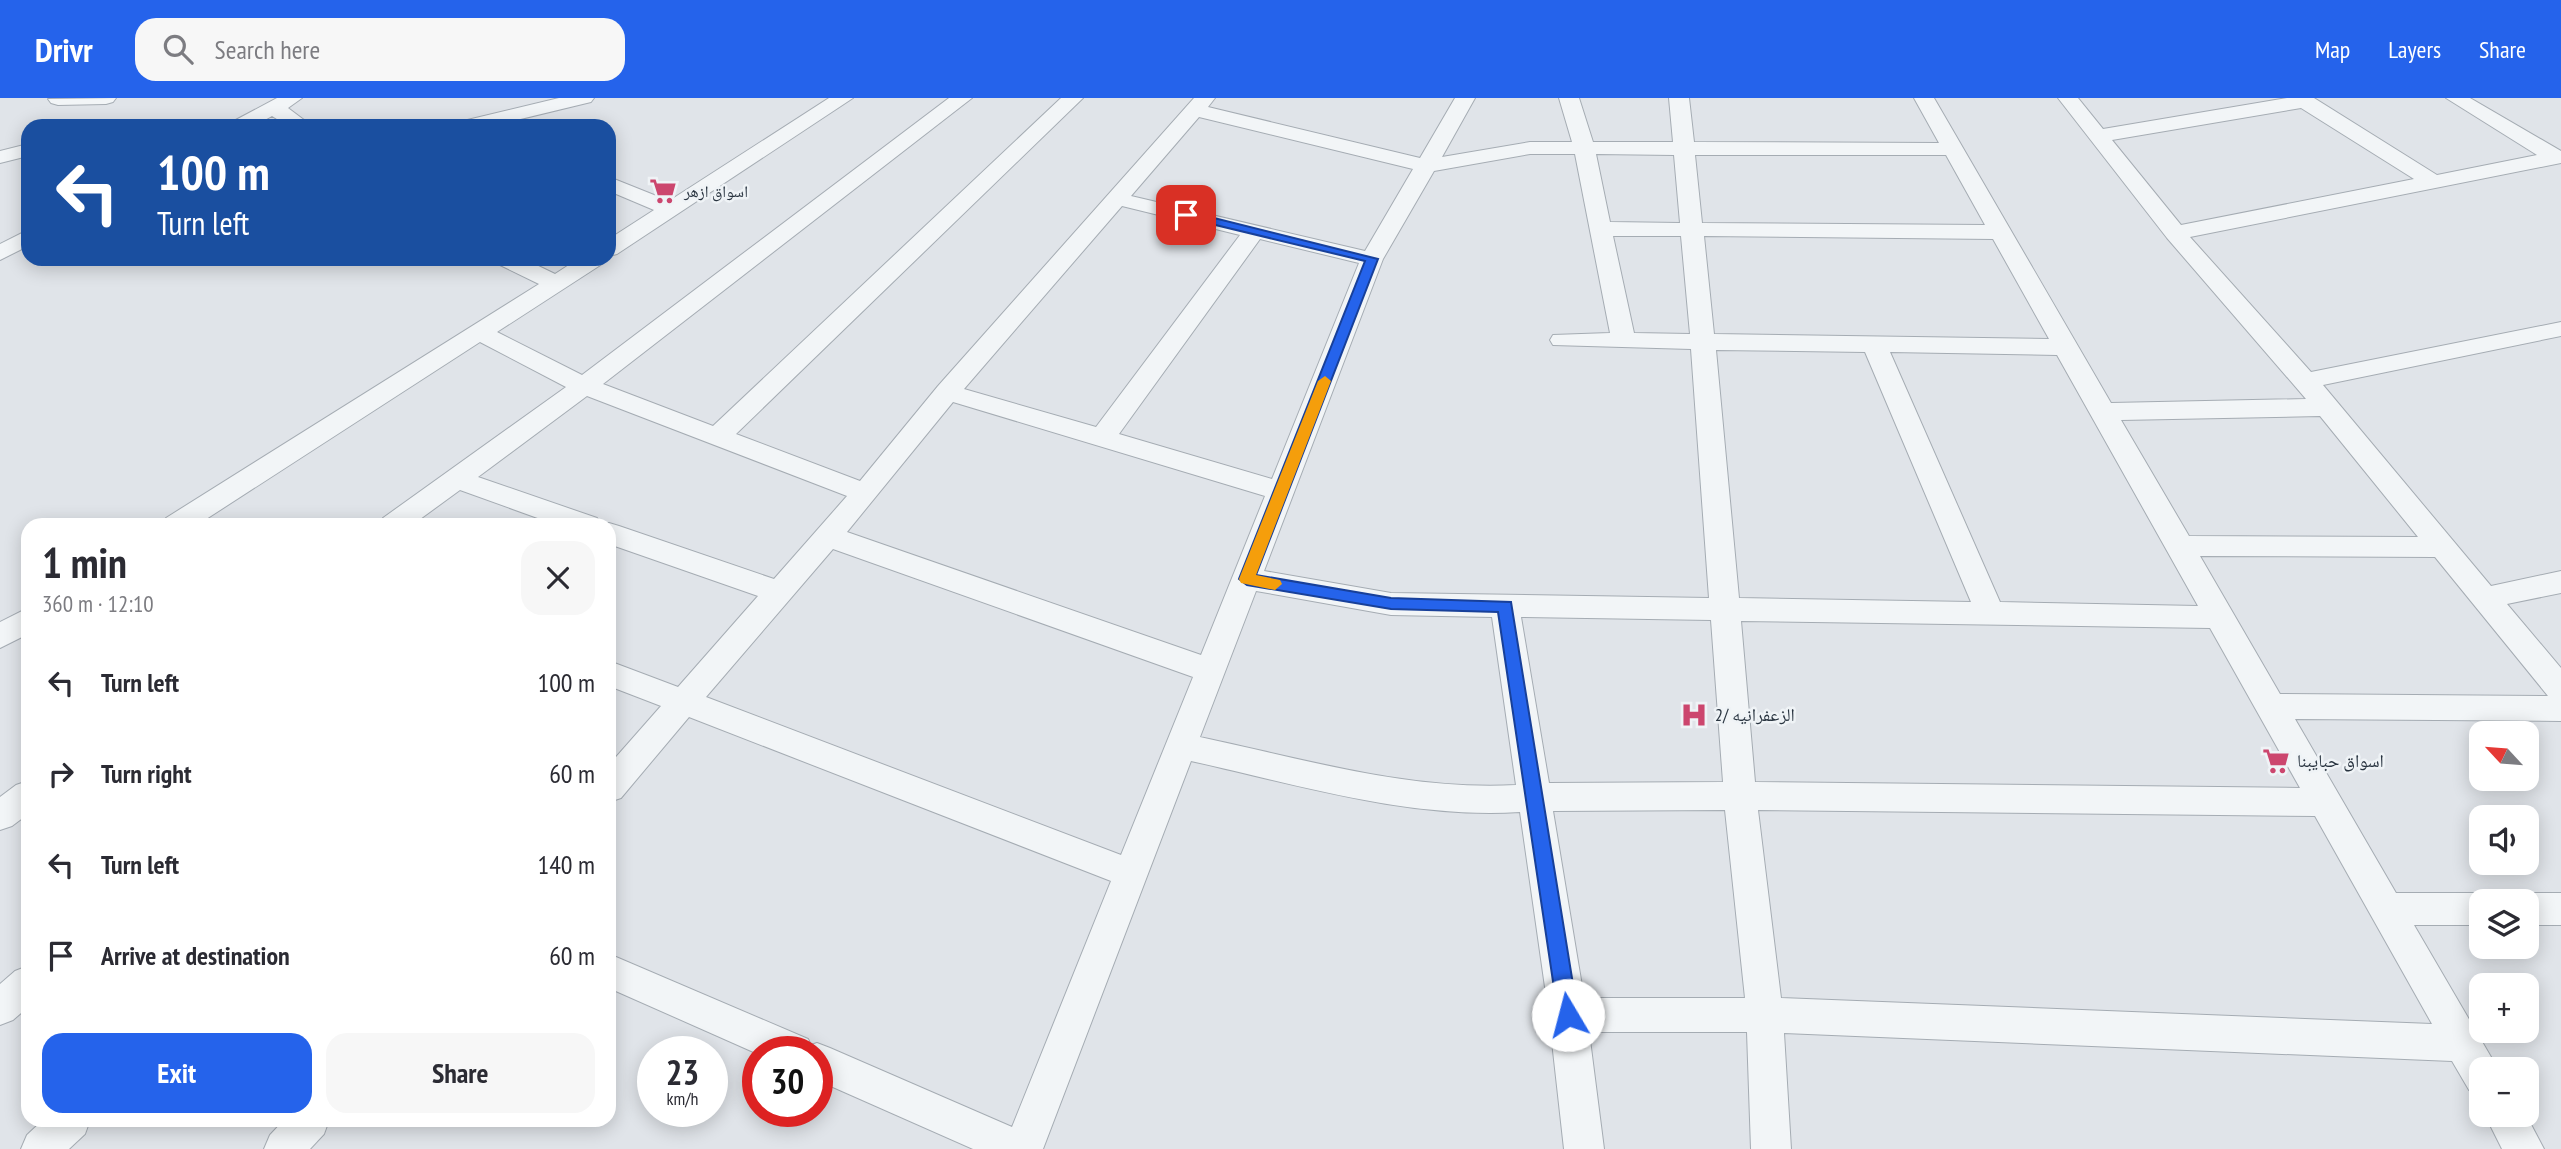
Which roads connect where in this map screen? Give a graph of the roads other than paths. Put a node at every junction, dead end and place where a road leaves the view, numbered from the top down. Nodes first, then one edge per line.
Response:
1 (106, 98) edge
2 (292, 98) edge
3 (483, 98) edge
4 (584, 98) edge
5 (844, 98) edge
6 (962, 98) edge
7 (1073, 98) edge
8 (1465, 98) edge
9 (1569, 98) edge
10 (1679, 98) edge
11 (1924, 98) edge
12 (2068, 98) edge
13 (2456, 98) edge
14 (2303, 100) edge
15 (1198, 102) edge
16 (58, 103) edge
17 (273, 108) junction
18 (512, 115) junction
19 (252, 119) edge
20 (291, 119) edge
21 (496, 119) edge
22 (2099, 136) junction
23 (1584, 147) junction
24 (1953, 149) junction
25 (1686, 150) junction
26 (21, 152) edge
27 (0, 157) edge
28 (2558, 157) edge
29 (1425, 166) junction
30 (2435, 183) junction
31 (616, 186) edge
32 (1118, 199) junction
33 (671, 210) junction
34 (1602, 229) junction
35 (1690, 229) junction
36 (1255, 230) junction
37 (2000, 232) junction
38 (2175, 233) junction
39 (21, 241) edge
40 (616, 245) edge
41 (0, 253) edge
42 (1372, 259) junction
43 (521, 266) edge
44 (583, 266) edge
45 (556, 283) junction
46 (2561, 329) edge
47 (479, 332) junction
48 (1623, 339) junction
49 (1562, 340) dead end
50 (1703, 342) junction
51 (1875, 346) junction
52 (2065, 347) junction
53 (2305, 382) junction
54 (584, 386) junction
55 (947, 392) junction
56 (2326, 407) junction
57 (2103, 412) junction
58 (716, 438) junction
59 (1102, 438) junction
60 (456, 479) junction
61 (1281, 491) junction
62 (865, 493) junction
63 (187, 518) edge
64 (403, 518) edge
65 (567, 518) edge
66 (616, 535) edge
67 (827, 536) junction
68 (2179, 546) junction
69 (2442, 547) junction
70 (1247, 579) junction
71 (2561, 582) edge
72 (779, 592) junction
73 (2484, 598) junction
74 (1506, 607) junction
75 (1724, 611) junction
76 (1990, 613) junction
77 (2218, 617) junction
78 (21, 624) edge
79 (0, 637) edge
80 (1210, 671) junction
81 (616, 676) edge
82 (2561, 690) edge
83 (684, 702) junction
84 (2272, 706) junction
85 (2561, 709) edge
86 (1181, 746) junction
87 (616, 780) edge
88 (1740, 796) junction
89 (1536, 797) junction
90 (21, 800) edge
91 (2323, 802) junction
92 (0, 816) edge
93 (1131, 874) junction
94 (2385, 909) junction
95 (2469, 909) edge
96 (2539, 909) edge
97 (2561, 909) edge
98 (616, 974) edge
99 (21, 989) edge
100 (0, 1008) edge
101 (1568, 1015) junction
102 (1765, 1015) junction
103 (758, 1036) edge
104 (2461, 1043) junction
105 (2470, 1057) edge
106 (833, 1068) edge
107 (64, 1127) edge
108 (304, 1127) edge
109 (2511, 1127) edge
110 (41, 1149) edge
111 (284, 1149) edge
112 (1021, 1149) edge
113 (1584, 1149) edge
114 (1771, 1149) edge
115 (2524, 1149) edge

1 - 16 street
2 - 17 street
3 - 18 street
4 - 18 street
5 - 33 street
6 - 54 street
7 - 58 street
8 - 29 street
9 - 23 street
10 - 25 street
11 - 24 street
12 - 22 street
13 - 28 street
14 - 22 street
14 - 30 street
15 - 29 street
15 - 32 street
17 - 19 street
17 - 20 street
18 - 21 street
22 - 38 street
23 - 25 street
23 - 29 street
23 - 34 street
24 - 25 street
24 - 37 street
25 - 35 street
26 - 27 street
28 - 30 street
29 - 42 street
30 - 38 street
31 - 33 street
32 - 36 street
32 - 55 street
33 - 40 street
34 - 35 street
34 - 48 street
35 - 37 street
35 - 50 street
36 - 42 street
36 - 59 street
37 - 52 street
38 - 53 street
39 - 41 street
42 - 61 street
43 - 45 street
44 - 45 street
45 - 47 street
46 - 53 street
47 - 54 street
47 - 63 street
48 - 49 street
48 - 50 street
50 - 51 street
50 - 75 street
51 - 52 street
51 - 76 street
52 - 57 street
53 - 56 street
54 - 58 street
54 - 60 street
55 - 59 street
55 - 62 street
56 - 57 street
56 - 69 street
57 - 68 street
58 - 62 street
59 - 61 street
60 - 64 street
60 - 65 street
61 - 70 street
62 - 67 street
66 - 72 street
67 - 72 street
67 - 80 street
68 - 69 street
68 - 77 street
69 - 73 street
70 - 74 street
70 - 80 street
71 - 73 street
72 - 83 street
73 - 82 street
74 - 75 street
74 - 89 street
75 - 76 street
75 - 88 street
76 - 77 street
77 - 84 street
78 - 79 street
80 - 86 street
81 - 83 street
83 - 87 street
83 - 93 street
84 - 85 street
84 - 91 street
86 - 89 street
86 - 93 street
88 - 89 street
88 - 91 street
88 - 102 street
89 - 101 street
90 - 92 street
91 - 94 street
93 - 112 street
94 - 95 street
94 - 104 street
96 - 97 street
98 - 103 street
99 - 100 street
101 - 102 street
101 - 113 street
102 - 104 street
102 - 114 street
104 - 105 street
106 - 112 street
107 - 110 street
108 - 111 street
109 - 115 street

